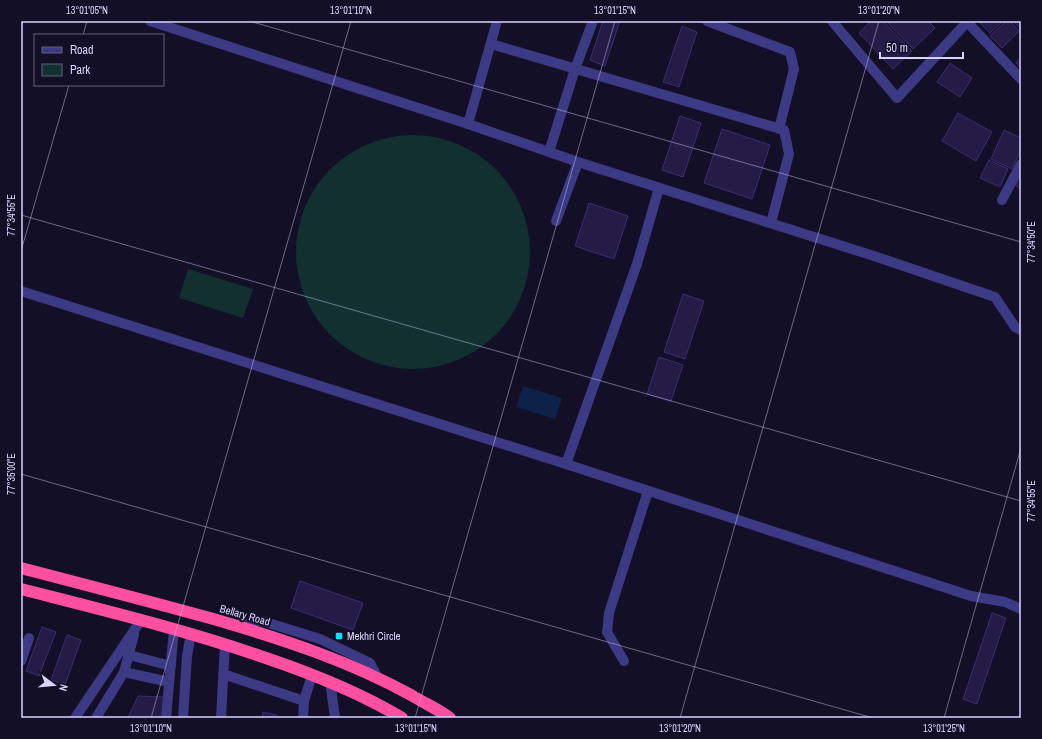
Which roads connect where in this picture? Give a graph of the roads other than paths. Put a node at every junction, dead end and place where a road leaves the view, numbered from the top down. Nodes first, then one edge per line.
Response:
1 (150, 21) edge
2 (497, 21) edge
3 (593, 21) edge
4 (707, 21) edge
5 (832, 21) edge
6 (968, 21) edge
7 (491, 44) junction
8 (575, 68) junction
9 (1021, 79) edge
10 (468, 124) junction
11 (779, 129) junction
12 (549, 152) junction
13 (578, 162) junction
14 (1021, 164) edge
15 (659, 188) junction
16 (1002, 200) dead end
17 (556, 221) dead end
18 (771, 223) junction
19 (21, 291) edge
20 (1021, 330) edge
21 (566, 464) junction
22 (648, 491) junction
23 (21, 568) edge
24 (21, 589) edge
25 (1021, 609) edge
26 (138, 624) junction
27 (174, 629) junction
28 (191, 634) junction
29 (29, 638) dead end
30 (225, 644) junction
31 (129, 655) junction
32 (21, 661) edge
33 (624, 661) dead end
34 (171, 666) junction
35 (124, 672) junction
36 (223, 674) junction
37 (312, 675) junction
38 (330, 681) junction
39 (169, 682) junction
40 (304, 701) junction
41 (75, 718) edge
42 (96, 718) edge
43 (166, 718) edge
44 (183, 718) edge
45 (221, 718) edge
46 (303, 718) edge
47 (335, 718) edge
48 (402, 718) edge
49 (450, 718) edge

1 - 10 street
2 - 7 street
3 - 8 street
4 - 11 street
5 - 6 street
6 - 9 street
7 - 8 street
7 - 10 street
8 - 11 street
8 - 12 street
10 - 12 street
11 - 18 street
12 - 13 street
13 - 15 street
13 - 17 street
14 - 16 street
15 - 18 street
15 - 21 street
18 - 20 street
19 - 21 street
21 - 22 street
22 - 25 street
22 - 33 street
23 - 49 highway, Bellary Road
24 - 26 highway
26 - 27 highway
26 - 31 street
26 - 41 street
27 - 28 highway
27 - 34 street
28 - 30 highway
28 - 44 street
29 - 32 street
30 - 36 street
30 - 37 highway
31 - 34 street
31 - 35 street
34 - 39 street
35 - 39 street
35 - 42 street
36 - 40 street
36 - 45 street
37 - 38 highway
37 - 40 street
38 - 47 street
38 - 48 highway
39 - 43 street
40 - 46 street

